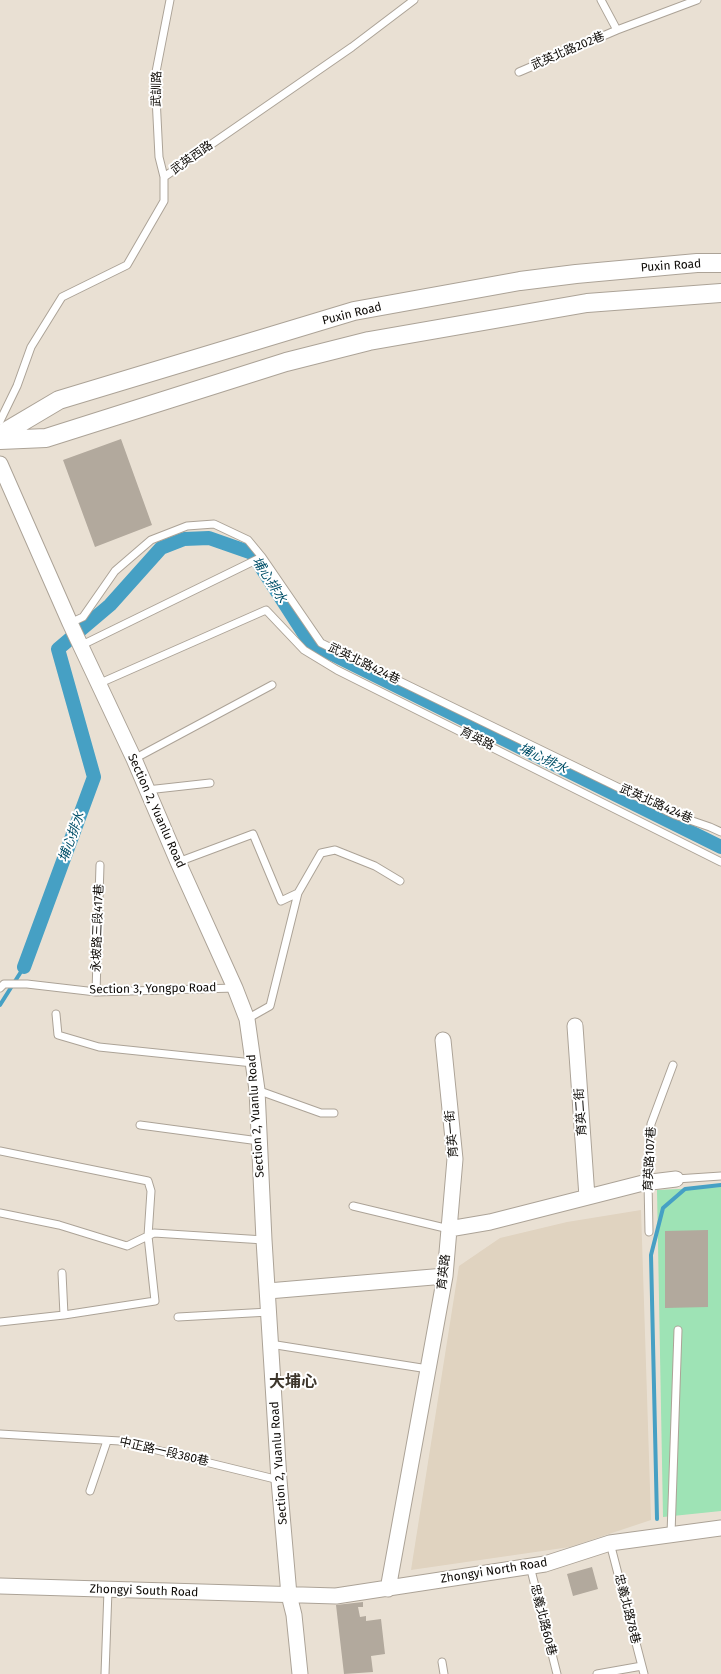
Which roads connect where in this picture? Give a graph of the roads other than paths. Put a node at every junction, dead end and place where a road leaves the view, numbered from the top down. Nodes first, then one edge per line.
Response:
1 (170, 0) edge
2 (414, 0) edge
3 (601, 0) edge
4 (698, 0) edge
5 (617, 30) junction
6 (519, 72) dead end
7 (164, 178) junction
8 (721, 263) edge
9 (721, 293) edge
10 (0, 421) edge
11 (0, 435) edge
12 (0, 440) edge
13 (0, 464) edge
14 (262, 557) junction
15 (70, 623) junction
16 (80, 646) junction
17 (98, 684) junction
18 (272, 685) dead end
19 (134, 759) junction
20 (210, 783) dead end
21 (147, 790) junction
22 (721, 832) edge
23 (178, 862) junction
24 (721, 862) edge
25 (100, 865) dead end
26 (400, 880) dead end
27 (298, 893) junction
28 (0, 988) edge
29 (235, 988) junction
30 (96, 992) junction
31 (56, 1014) dead end
32 (247, 1019) junction
33 (574, 1026) dead end
34 (443, 1040) dead end
35 (253, 1063) junction
36 (673, 1065) dead end
37 (256, 1090) junction
38 (334, 1113) dead end
39 (140, 1125) dead end
40 (259, 1141) junction
41 (0, 1151) edge
42 (721, 1176) edge
43 (676, 1179) joint
44 (648, 1182) junction
45 (587, 1197) junction
46 (353, 1206) dead end
47 (0, 1213) edge
48 (449, 1229) junction
49 (648, 1232) dead end
50 (148, 1236) junction
51 (264, 1240) junction
52 (62, 1274) dead end
53 (445, 1276) junction
54 (268, 1291) junction
55 (269, 1312) junction
56 (64, 1315) junction
57 (178, 1318) dead end
58 (0, 1322) edge
59 (678, 1330) dead end
60 (270, 1344) junction
61 (428, 1369) junction
62 (0, 1434) edge
63 (107, 1441) junction
64 (279, 1480) junction
65 (90, 1491) dead end
66 (721, 1528) edge
67 (671, 1534) junction
68 (610, 1543) junction
69 (530, 1566) junction
70 (0, 1586) edge
71 (388, 1589) junction
72 (108, 1590) junction
73 (289, 1595) junction
74 (442, 1662) dead end
75 (642, 1666) junction
76 (105, 1674) edge
77 (300, 1674) edge
78 (444, 1674) edge
79 (557, 1674) edge
80 (597, 1674) edge
81 (644, 1674) edge

1 - 7 lane, 武訓路
2 - 7 lane, 武英西路
3 - 5 lane
4 - 5 lane, 武英北路202巷
5 - 6 lane, 武英北路202巷
7 - 10 lane, 武英西路
8 - 11 street, Puxin Road
9 - 12 street
13 - 15 street, Section 2, Yuanlu Road
14 - 15 lane, 武英北路424巷
14 - 16 lane
14 - 22 lane, 武英北路424巷
15 - 16 street, Section 2, Yuanlu Road
16 - 17 street, Section 2, Yuanlu Road
17 - 19 street, Section 2, Yuanlu Road
17 - 24 lane, 育英路
18 - 19 lane
19 - 21 street, Section 2, Yuanlu Road
20 - 21 lane
21 - 23 street, Section 2, Yuanlu Road
23 - 27 lane
23 - 29 street, Section 2, Yuanlu Road
25 - 30 lane, 永坡路三段417巷
26 - 27 lane
27 - 32 lane
28 - 30 lane, Section 3, Yongpo Road
29 - 30 lane, Section 3, Yongpo Road
29 - 32 street, Section 2, Yuanlu Road
31 - 35 lane
32 - 35 street, Section 2, Yuanlu Road
33 - 45 street, 育英二街
34 - 48 street, 育英一街
35 - 37 street, Section 2, Yuanlu Road
36 - 44 lane, 育英路107巷
37 - 38 lane
37 - 40 street, Section 2, Yuanlu Road
39 - 40 lane
40 - 51 street, Section 2, Yuanlu Road
41 - 50 lane
42 - 43 lane
43 - 44 street
44 - 45 street
44 - 49 lane, 育英路107巷
45 - 48 street
46 - 48 lane
47 - 50 lane
48 - 53 street, 育英路
50 - 51 lane
50 - 56 lane
51 - 54 street, Section 2, Yuanlu Road
52 - 56 lane
53 - 54 street
53 - 61 street, 育英路
54 - 55 street, Section 2, Yuanlu Road
55 - 57 lane
55 - 60 street, Section 2, Yuanlu Road
56 - 58 lane
59 - 67 lane
60 - 61 lane
60 - 64 street, Section 2, Yuanlu Road
61 - 71 street, 育英路
62 - 63 lane, 中正路一段380巷
63 - 64 lane, 中正路一段380巷
63 - 65 lane
64 - 73 street, Section 2, Yuanlu Road
66 - 67 street, Zhongyi North Road
67 - 68 street, Zhongyi North Road
68 - 69 street, Zhongyi North Road
68 - 75 lane, 忠義北路78巷
69 - 71 street, Zhongyi North Road
69 - 79 lane, 忠義北路60巷
70 - 72 street, Zhongyi South Road
71 - 73 street, Zhongyi North Road
72 - 73 street, Zhongyi South Road
72 - 76 lane
73 - 77 street, Section 2, Yuanlu Road
74 - 78 lane
75 - 80 lane
75 - 81 lane, 忠義北路78巷

